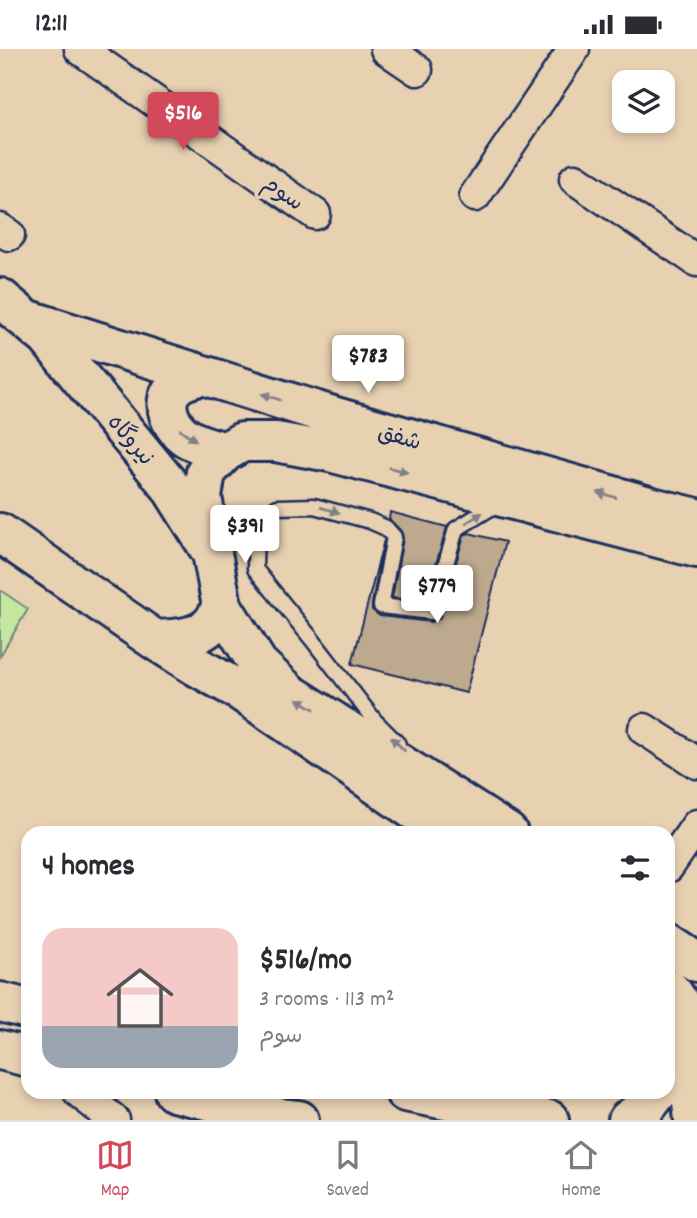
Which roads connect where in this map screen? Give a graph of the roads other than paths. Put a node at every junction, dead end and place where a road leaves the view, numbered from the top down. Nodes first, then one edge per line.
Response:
1 (80, 49) edge
2 (386, 49) edge
3 (574, 49) edge
4 (417, 70) dead end
5 (575, 179) dead end
6 (475, 196) dead end
7 (316, 214) dead end
8 (697, 261) edge
9 (13, 308) edge
10 (203, 375) junction
11 (225, 452) junction
12 (697, 490) edge
13 (507, 498) junction
14 (652, 507) junction
15 (697, 518) edge
16 (0, 533) edge
17 (697, 548) edge
18 (212, 553) junction
19 (222, 606) junction
20 (155, 640) junction
21 (249, 677) junction
22 (644, 729) dead end
23 (697, 763) edge
24 (446, 793) junction
25 (697, 825) edge
26 (438, 826) edge
27 (497, 826) edge
28 (675, 857) edge
29 (675, 948) edge
30 (697, 962) edge
31 (675, 998) edge
32 (0, 1002) edge
33 (21, 1007) edge
34 (0, 1050) edge
35 (21, 1055) edge
36 (88, 1099) edge
37 (236, 1099) edge
38 (441, 1099) edge
39 (653, 1099) edge
40 (114, 1120) edge
41 (299, 1120) edge
42 (549, 1120) edge
43 (628, 1120) edge
44 (694, 1120) edge

1 - 7 street, سوم
2 - 4 street
3 - 6 street
5 - 8 street
9 - 10 main road, شفق
9 - 18 main road, نیروگاه
10 -> 11 main road
14 -> 10 main road, شفق
11 -> 13 main road, شفق
11 - 18 main road
12 - 14 main road
13 - 17 main road, شفق
24 -> 13 lane
14 - 15 main road, شفق
16 - 20 main road, نیروگاه
18 - 19 main road, نیروگاه
19 - 20 main road
19 - 21 main road, نیروگاه
20 - 21 main road, نیروگاه
24 -> 21 main road, نیروگاه
21 - 26 main road, نیروگاه
22 - 23 street
24 - 27 main road, نیروگاه
25 - 28 street
29 - 30 main road
31 - 44 main road
32 - 33 main road
34 - 35 main road
36 - 40 street
37 - 41 main road
38 - 42 main road
39 - 43 main road

